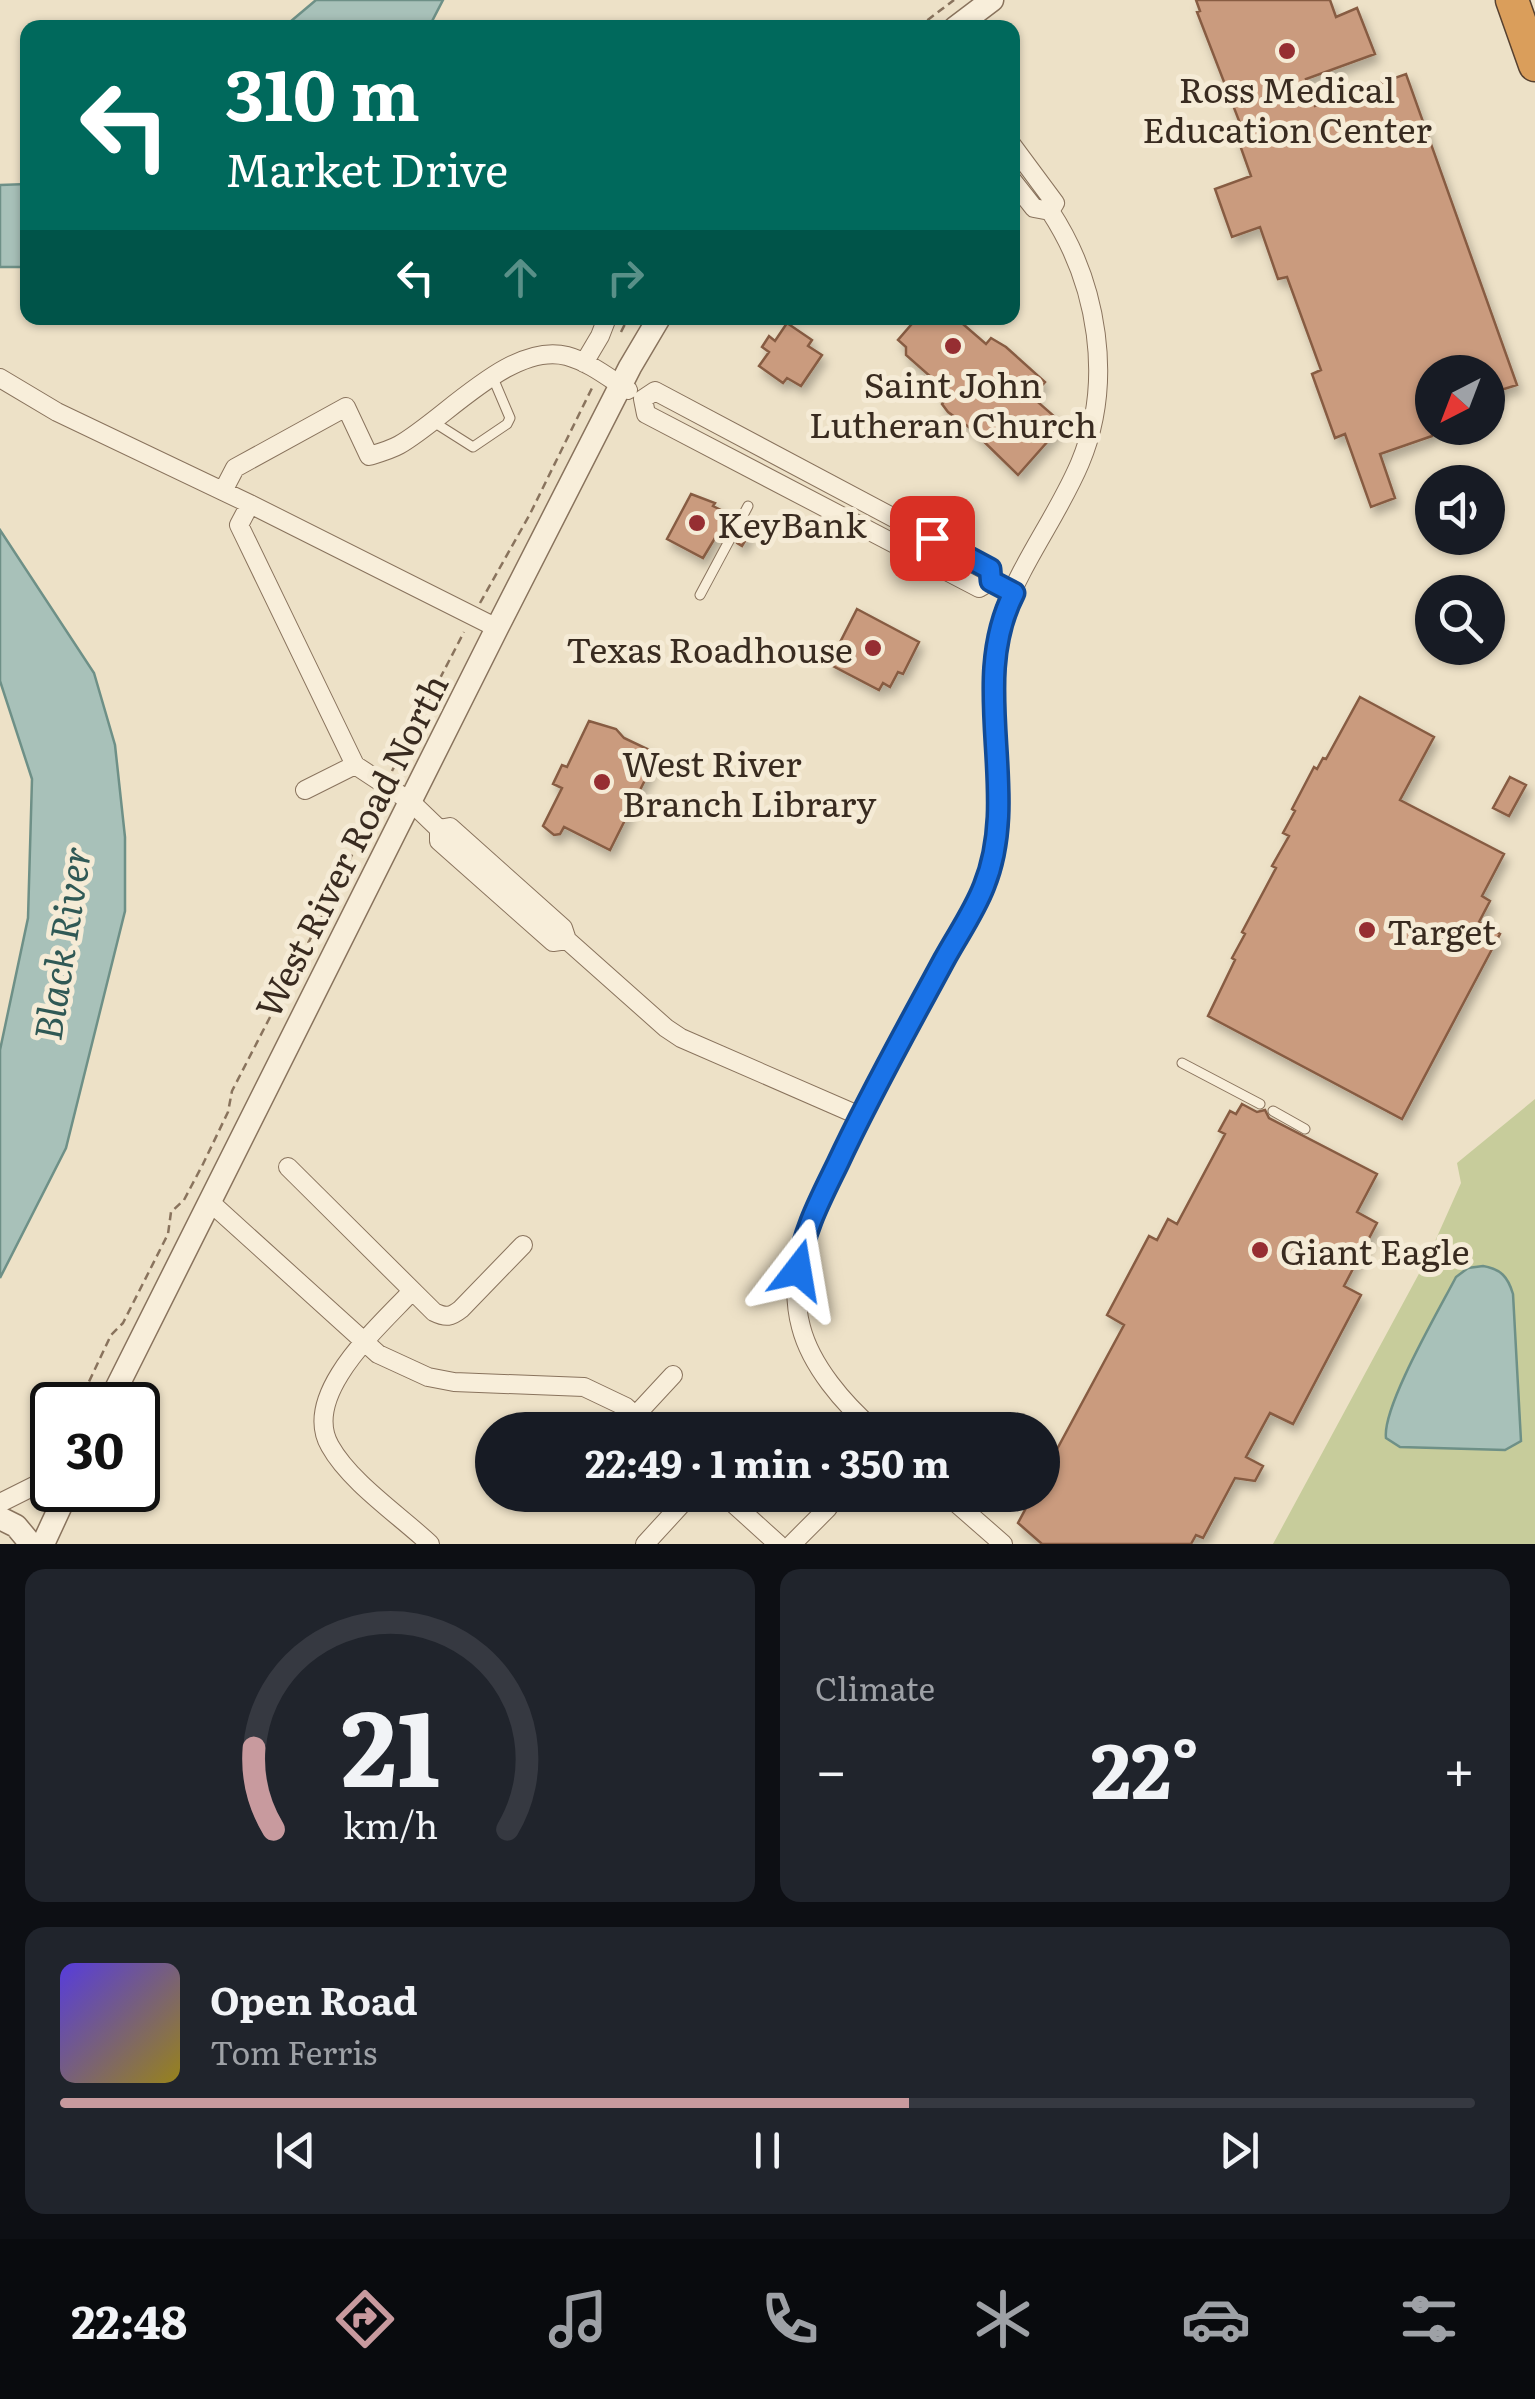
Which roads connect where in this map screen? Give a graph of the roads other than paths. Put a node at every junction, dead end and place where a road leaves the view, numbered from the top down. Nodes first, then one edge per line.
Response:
1 (992, 0) edge
2 (1512, 0) edge
3 (1524, 0) edge
4 (966, 20) edge
5 (1535, 28) edge
6 (1535, 66) edge
7 (1020, 156) edge
8 (1020, 190) edge
9 (1050, 211) junction
10 (604, 325) edge
11 (655, 325) edge
12 (592, 368) junction
13 (0, 378) edge
14 (492, 378) junction
15 (621, 386) junction
16 (432, 421) junction
17 (223, 491) junction
18 (250, 504) junction
19 (748, 506) dead end
20 (738, 525) dead end
21 (730, 540) dead end
22 (1014, 593) junction
23 (700, 595) dead end
24 (497, 628) junction
25 (355, 766) junction
26 (305, 790) dead end
27 (411, 802) junction
28 (1182, 1063) dead end
29 (1260, 1104) dead end
30 (1273, 1110) dead end
31 (860, 1116) junction
32 (1306, 1129) dead end
33 (288, 1167) dead end
34 (210, 1202) junction
35 (523, 1245) dead end
36 (412, 1291) junction
37 (365, 1342) junction
38 (673, 1375) dead end
39 (120, 1382) edge
40 (629, 1412) edge
41 (640, 1412) edge
42 (858, 1412) edge
43 (30, 1489) edge
44 (0, 1503) edge
45 (57, 1512) edge
46 (674, 1512) edge
47 (743, 1512) edge
48 (824, 1512) edge
49 (967, 1512) edge
50 (0, 1518) edge
51 (31, 1544) edge
52 (42, 1544) edge
53 (430, 1544) edge
54 (645, 1544) edge
55 (778, 1544) edge
56 (792, 1544) edge
57 (1003, 1544) edge

1 - 4 street
2 - 6 highway
3 - 5 highway
7 - 9 street
8 - 9 street
9 - 22 street
10 - 12 street
11 - 15 street, West River Road North
12 - 14 street
12 - 15 street
13 - 17 street
14 - 16 street
14 - 16 lane
15 - 22 street
15 - 24 street, West River Road North
16 - 17 street
17 - 18 street
18 - 24 street
18 - 25 street
19 - 20 lane
21 - 23 lane
22 - 31 street
24 - 27 street, West River Road North
25 - 26 street
25 - 27 street
27 - 31 street
27 - 34 street, West River Road North
28 - 29 lane
30 - 32 lane
31 - 42 street
33 - 36 street
34 - 37 street
34 - 39 street, West River Road North
35 - 36 street
36 - 37 street
37 - 40 street
37 - 53 street
38 - 41 street
43 - 44 street
45 - 52 street
46 - 54 street
47 - 55 street
48 - 56 street
49 - 57 street
50 - 51 street

